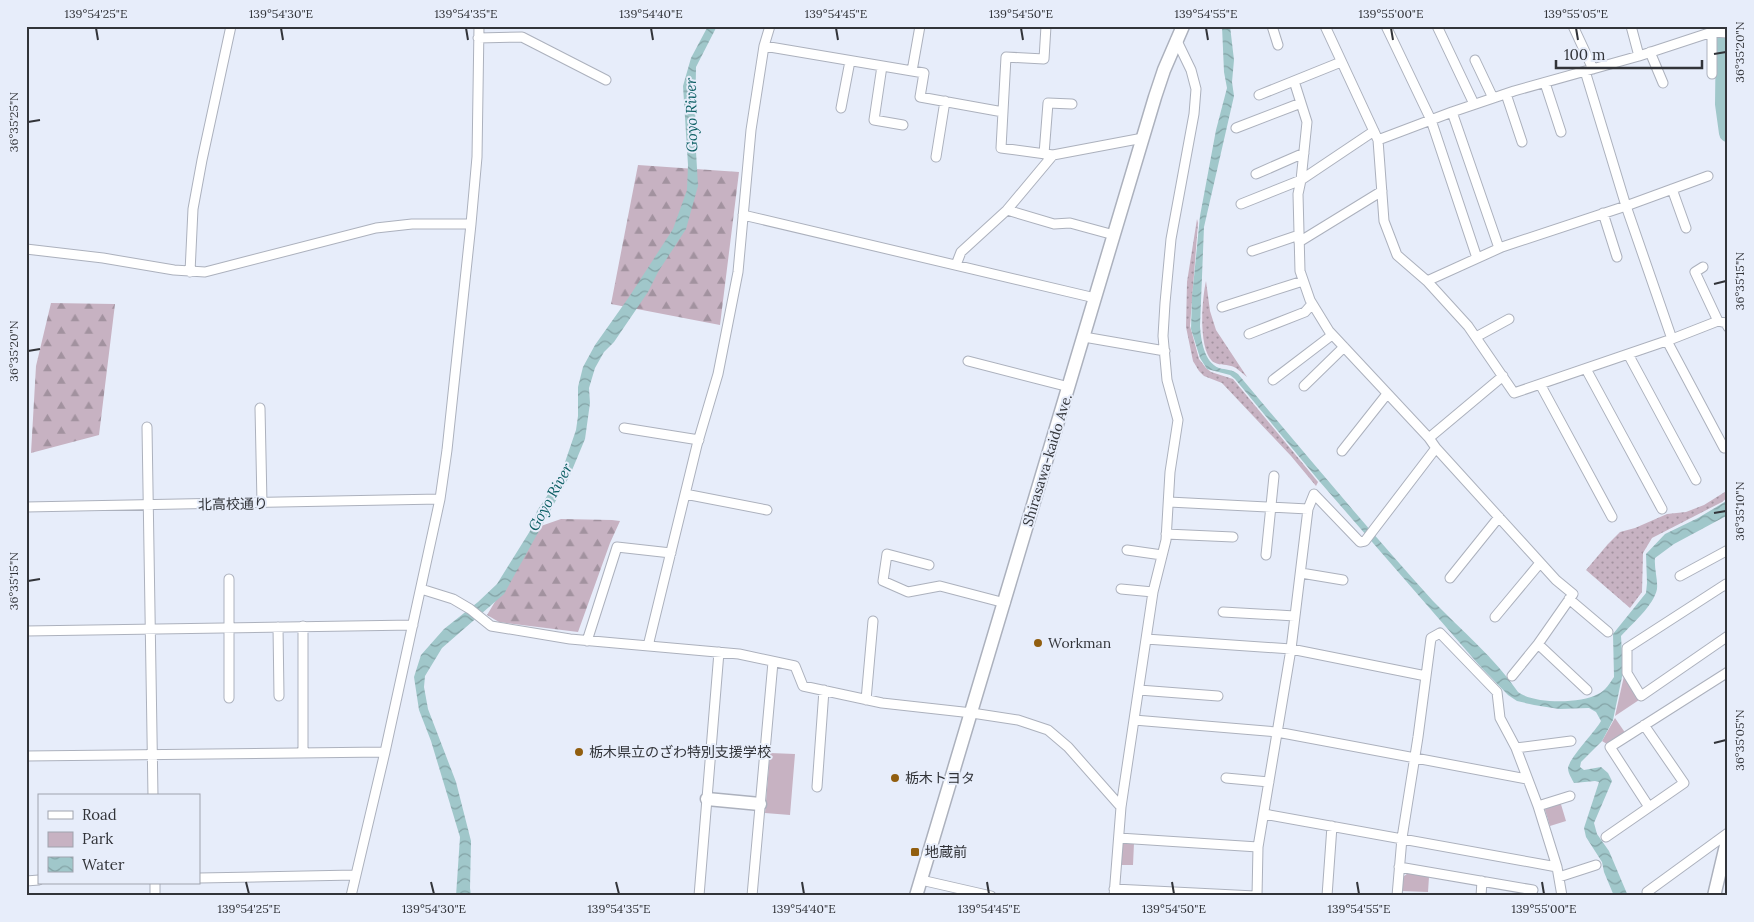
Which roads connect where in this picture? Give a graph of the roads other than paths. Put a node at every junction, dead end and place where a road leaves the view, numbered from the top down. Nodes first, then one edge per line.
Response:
1 (231, 26) edge
2 (479, 26) edge
3 (770, 26) edge
4 (920, 26) edge
5 (1046, 26) edge
6 (1182, 26) edge
7 (1272, 26) edge
8 (1325, 26) edge
9 (1386, 26) edge
10 (1437, 26) edge
11 (1573, 26) edge
12 (1631, 26) edge
13 (1713, 29) edge
14 (1728, 33) edge
15 (478, 38) junction
16 (1176, 39) junction
17 (1278, 45) dead end
18 (764, 46) junction
19 (1650, 52) junction
20 (1639, 56) junction
21 (1475, 60) dead end
22 (850, 61) junction
23 (1341, 62) junction
24 (882, 66) junction
25 (1589, 70) junction
26 (912, 71) junction
27 (1712, 74) dead end
28 (606, 80) dead end
29 (1294, 81) junction
30 (1545, 83) junction
31 (1663, 83) dead end
32 (1506, 94) junction
33 (1259, 95) dead end
34 (1493, 98) junction
35 (944, 101) junction
36 (1301, 103) junction
37 (1072, 104) dead end
38 (1474, 104) junction
39 (841, 108) dead end
40 (1003, 112) junction
41 (1452, 112) junction
42 (1431, 120) junction
43 (903, 125) dead end
44 (1236, 128) dead end
45 (1374, 131) junction
46 (1561, 132) dead end
47 (1143, 138) junction
48 (1378, 140) junction
49 (1522, 142) dead end
50 (1304, 153) junction
51 (1048, 155) junction
52 (936, 157) dead end
53 (1256, 174) dead end
54 (1708, 176) dead end
55 (1301, 180) junction
56 (1672, 189) junction
57 (1382, 191) junction
58 (1241, 204) dead end
59 (1626, 206) junction
60 (1007, 210) junction
61 (1603, 213) junction
62 (743, 215) junction
63 (471, 224) junction
64 (1686, 228) dead end
65 (1114, 235) junction
66 (1299, 239) junction
67 (1499, 248) junction
68 (26, 249) edge
69 (1252, 252) dead end
70 (1617, 257) dead end
71 (1477, 258) junction
72 (956, 265) junction
73 (1703, 267) dead end
74 (190, 272) junction
75 (1303, 281) junction
76 (1427, 281) junction
77 (1095, 298) junction
78 (1312, 304) junction
79 (1222, 307) dead end
80 (1509, 319) dead end
81 (1718, 322) junction
82 (1728, 327) edge
83 (1249, 334) dead end
84 (1332, 334) junction
85 (1084, 336) junction
86 (1476, 337) junction
87 (1669, 340) junction
88 (1344, 347) junction
89 (1165, 351) junction
90 (1628, 354) junction
91 (968, 361) dead end
92 (1586, 368) junction
93 (1503, 376) junction
94 (1273, 380) dead end
95 (1540, 384) junction
96 (1304, 386) dead end
97 (1069, 387) junction
98 (1387, 394) junction
99 (260, 408) dead end
100 (147, 427) dead end
101 (624, 428) dead end
102 (1429, 438) junction
103 (699, 440) junction
104 (1436, 448) junction
105 (1724, 448) dead end
106 (1342, 452) dead end
107 (1274, 476) dead end
108 (1696, 480) dead end
109 (686, 494) junction
110 (440, 499) junction
111 (1169, 502) junction
112 (262, 503) junction
113 (148, 506) junction
114 (1271, 507) junction
115 (26, 508) edge
116 (1308, 509) junction
117 (1662, 509) dead end
118 (767, 510) dead end
119 (1499, 517) junction
120 (1612, 517) dead end
121 (1166, 534) junction
122 (1233, 537) dead end
123 (1127, 550) dead end
124 (1728, 550) edge
125 (671, 553) junction
126 (1162, 554) junction
127 (1266, 556) dead end
128 (1540, 563) junction
129 (929, 565) dead end
130 (1301, 573) junction
131 (1680, 576) dead end
132 (1450, 578) dead end
133 (229, 579) dead end
134 (1344, 580) dead end
135 (1728, 587) edge
136 (1121, 589) dead end
137 (420, 590) junction
138 (1153, 592) junction
139 (1569, 599) junction
140 (1004, 603) junction
141 (1224, 612) dead end
142 (1295, 616) junction
143 (1495, 617) dead end
144 (873, 621) dead end
145 (413, 625) junction
146 (303, 626) junction
147 (278, 627) junction
148 (230, 628) junction
149 (151, 630) junction
150 (26, 631) edge
151 (1608, 632) dead end
152 (1728, 636) edge
153 (1146, 639) junction
154 (587, 641) junction
155 (1538, 644) junction
156 (648, 646) junction
157 (1291, 650) junction
158 (719, 652) junction
159 (773, 662) junction
160 (1728, 672) edge
161 (1426, 676) junction
162 (1512, 676) dead end
163 (824, 690) junction
164 (1139, 690) junction
165 (1587, 690) dead end
166 (279, 696) dead end
167 (1218, 696) dead end
168 (229, 698) dead end
169 (866, 700) junction
170 (972, 713) junction
171 (1134, 720) junction
172 (1644, 725) junction
173 (1277, 732) junction
174 (1571, 741) dead end
175 (1516, 748) junction
176 (385, 752) junction
177 (303, 753) junction
178 (152, 754) junction
179 (26, 756) edge
180 (1414, 759) junction
181 (1226, 778) dead end
182 (1527, 779) junction
183 (1269, 782) junction
184 (817, 787) dead end
185 (153, 794) edge
186 (1570, 796) dead end
187 (707, 799) junction
188 (760, 804) junction
189 (1538, 806) junction
190 (1122, 807) junction
191 (1649, 807) junction
192 (1264, 814) junction
193 (1332, 826) junction
194 (1728, 835) edge
195 (1606, 837) dead end
196 (1119, 838) junction
197 (1402, 838) junction
198 (1258, 847) junction
199 (1596, 865) dead end
200 (1399, 867) junction
201 (1557, 867) junction
202 (355, 875) junction
203 (1559, 877) junction
204 (200, 878) edge
205 (921, 880) junction
206 (1482, 881) junction
207 (1533, 890) dead end
208 (1114, 892) edge
209 (1647, 892) dead end
210 (351, 896) edge
211 (699, 896) edge
212 (752, 896) edge
213 (916, 896) edge
214 (991, 896) edge
215 (1256, 896) edge
216 (1327, 896) edge
217 (1397, 896) edge
218 (1481, 896) edge
219 (1562, 896) edge
220 (1714, 896) edge

1 - 74 street
2 - 15 street
3 - 18 street
4 - 26 street
5 - 40 street
6 - 16 main road, Shirasawa-kaido Ave.
7 - 17 street
8 - 23 street
9 - 42 street
10 - 38 street
11 - 25 street
12 - 20 street
13 - 14 street
13 - 19 street
13 - 27 street
15 - 28 street
15 - 63 street
16 - 47 main road, Shirasawa-kaido Ave.
16 - 89 street
18 - 22 street
18 - 62 street
19 - 20 street
19 - 31 street
20 - 25 street
21 - 34 street
22 - 24 street
22 - 39 street
23 - 29 street
23 - 45 street
24 - 26 street
24 - 43 street
25 - 30 street
25 - 59 street
26 - 35 street
29 - 33 street
29 - 36 street
30 - 32 street
30 - 46 street
32 - 34 street
32 - 49 street
34 - 38 street
35 - 40 street
35 - 52 street
36 - 44 street
36 - 50 street
37 - 51 street
38 - 41 street
40 - 51 street
41 - 42 street
41 - 67 street
42 - 48 street
42 - 71 street
45 - 48 street
45 - 55 street
47 - 51 street
47 - 65 main road, Shirasawa-kaido Ave.
48 - 57 street
50 - 53 street
50 - 55 street
51 - 60 street
54 - 56 street
55 - 58 street
55 - 66 street
56 - 59 street
56 - 64 street
57 - 66 street
57 - 76 street
59 - 61 street
59 - 87 street
60 - 65 street
60 - 72 street
61 - 67 street
61 - 70 street
62 - 72 street
62 - 103 street
63 - 74 street
63 - 110 street
65 - 77 main road, Shirasawa-kaido Ave.
66 - 69 street
66 - 75 street
67 - 71 street
68 - 74 street
71 - 76 street
72 - 77 street
73 - 81 street
75 - 78 street
75 - 79 street
76 - 86 street
77 - 85 main road, Shirasawa-kaido Ave.
78 - 83 street
78 - 84 street
80 - 86 street
81 - 82 street
81 - 87 street
84 - 88 street
84 - 94 street
85 - 89 street
85 - 97 main road, Shirasawa-kaido Ave.
86 - 93 street
87 - 90 street
87 - 105 street
88 - 96 street
88 - 98 street
89 - 111 street
90 - 92 street
90 - 108 street
91 - 97 street
92 - 95 street
92 - 117 street
93 - 95 street
93 - 102 street
95 - 120 street
97 - 140 main road, Shirasawa-kaido Ave.
98 - 102 street
98 - 106 street
99 - 112 street
100 - 113 street
101 - 103 street
102 - 104 street
103 - 109 street
104 - 116 street
104 - 119 street
107 - 114 street
109 - 118 street
109 - 125 street
110 - 112 street, 北高校通り
110 - 137 street
111 - 114 street
111 - 121 street
112 - 113 street, 北高校通り
113 - 115 street, 北高校通り
113 - 149 street
114 - 116 street
114 - 127 street
116 - 130 street
119 - 128 street
119 - 132 street
121 - 122 street
121 - 126 street
123 - 126 street
124 - 131 street
125 - 154 street
125 - 156 street
126 - 138 street
128 - 139 street
128 - 143 street
129 - 140 street
130 - 134 street
130 - 142 street
133 - 148 street
135 - 152 street
136 - 138 street
137 - 145 street
137 - 154 street
138 - 153 street
139 - 151 street
139 - 155 street
140 - 170 main road, Shirasawa-kaido Ave.
141 - 142 street
142 - 157 street
144 - 169 street
145 - 146 street
145 - 176 street
146 - 147 street
146 - 177 street
147 - 148 street
147 - 166 street
148 - 149 street
148 - 168 street
149 - 150 street
149 - 178 street
153 - 157 street
153 - 164 street
154 - 156 street
155 - 162 street
155 - 165 street
156 - 158 street
157 - 161 street
157 - 173 street
158 - 159 street
158 - 187 street
159 - 163 street
159 - 188 street
160 - 172 street
161 - 175 street
161 - 180 street
163 - 169 street
163 - 184 street
164 - 167 street
164 - 171 street
169 - 170 street
170 - 190 street
170 - 205 main road, Shirasawa-kaido Ave.
171 - 173 street
171 - 190 street
172 - 191 street
172 - 191 street
173 - 180 street
173 - 183 street
174 - 175 street
175 - 182 street
176 - 177 street
176 - 202 street
177 - 178 street
178 - 179 street
178 - 185 street
180 - 182 street
180 - 197 street
181 - 183 street
182 - 189 street
183 - 192 street
186 - 189 street
187 - 188 main road
187 - 211 street
188 - 212 street
189 - 201 street
190 - 196 street
191 - 195 street
192 - 193 street
192 - 198 street
193 - 197 street
193 - 216 street
194 - 209 street
194 - 220 main road
196 - 198 street
196 - 208 street
197 - 200 street
197 - 201 street
198 - 215 street
199 - 203 street
200 - 206 street
200 - 217 street
201 - 203 street
202 - 204 street
202 - 210 street
203 - 219 street
205 - 213 main road, Shirasawa-kaido Ave.
205 - 214 street
206 - 207 street
206 - 218 street
208 - 215 street

